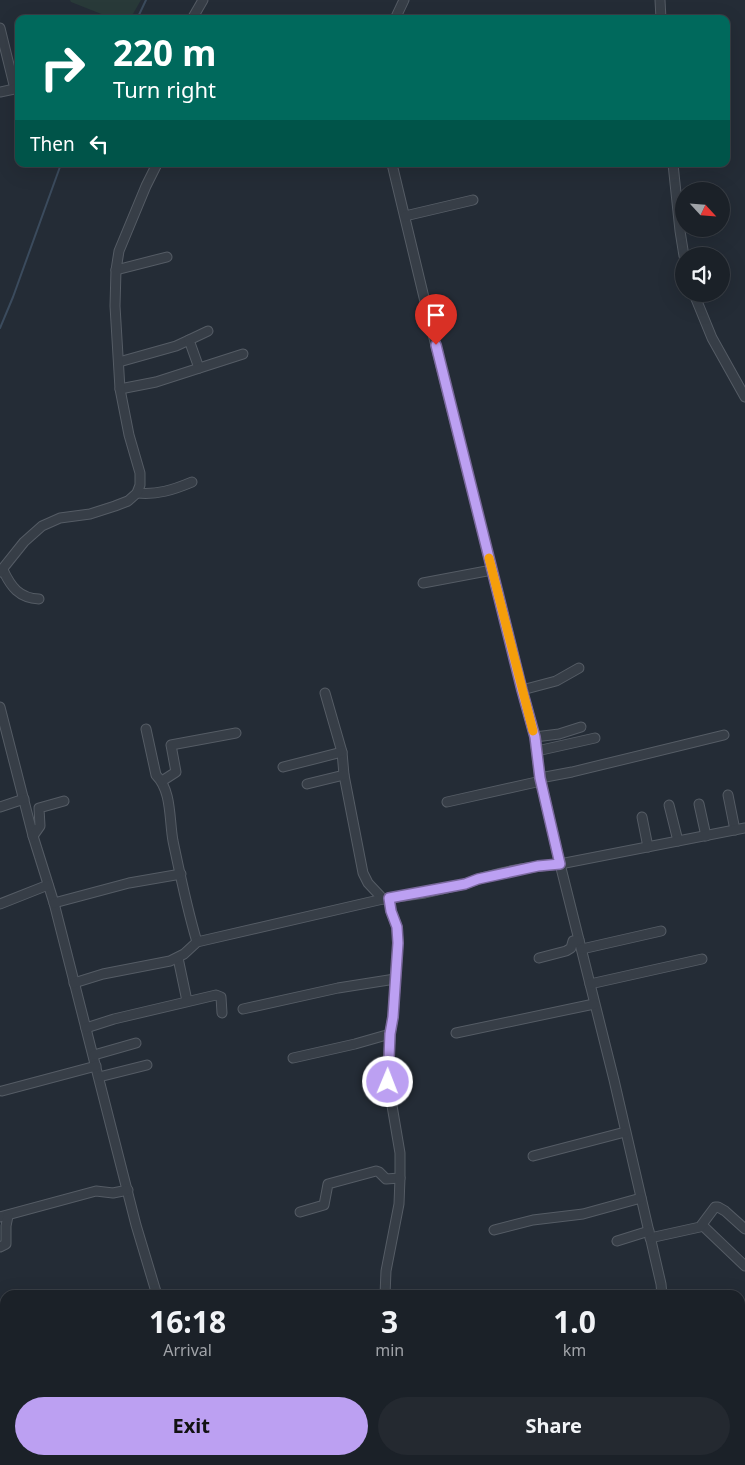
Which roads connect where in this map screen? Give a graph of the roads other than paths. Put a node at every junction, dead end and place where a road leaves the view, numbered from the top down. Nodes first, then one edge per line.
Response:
1 (203, 0) edge
2 (404, 0) edge
3 (660, 0) edge
4 (194, 15) edge
5 (397, 15) edge
6 (661, 15) edge
7 (0, 28) edge
8 (15, 81) edge
9 (15, 88) edge
10 (0, 92) edge
11 (156, 167) edge
12 (393, 167) edge
13 (673, 167) edge
14 (472, 200) dead end
15 (405, 216) junction
16 (683, 247) edge
17 (167, 257) dead end
18 (116, 270) junction
19 (697, 302) edge
20 (208, 331) dead end
21 (189, 340) junction
22 (243, 354) dead end
23 (119, 362) junction
24 (199, 368) junction
25 (120, 389) junction
26 (745, 397) edge
27 (192, 482) dead end
28 (137, 493) junction
29 (492, 570) junction
30 (1, 571) edge
31 (423, 584) dead end
32 (39, 599) dead end
33 (579, 668) dead end
34 (522, 690) junction
35 (325, 693) dead end
36 (0, 707) edge
37 (581, 727) dead end
38 (146, 728) dead end
39 (236, 733) dead end
40 (724, 735) dead end
41 (535, 737) junction
42 (595, 738) dead end
43 (10, 748) junction
44 (537, 751) junction
45 (0, 752) edge
46 (342, 752) junction
47 (283, 768) dead end
48 (344, 775) junction
49 (541, 779) junction
50 (162, 781) junction
51 (308, 784) dead end
52 (728, 795) dead end
53 (24, 799) junction
54 (64, 800) dead end
55 (447, 802) dead end
56 (699, 804) dead end
57 (669, 805) dead end
58 (0, 806) edge
59 (642, 818) dead end
60 (745, 828) edge
61 (735, 830) junction
62 (33, 836) junction
63 (706, 836) junction
64 (678, 841) junction
65 (648, 847) junction
66 (560, 864) junction
67 (181, 874) junction
68 (48, 885) junction
69 (386, 898) junction
70 (54, 903) junction
71 (0, 904) edge
72 (661, 931) dead end
73 (197, 942) junction
74 (581, 945) junction
75 (178, 958) junction
76 (539, 958) dead end
77 (702, 958) dead end
78 (395, 979) junction
79 (74, 983) junction
80 (590, 984) junction
81 (187, 1001) junction
82 (594, 1004) junction
83 (243, 1009) dead end
84 (222, 1014) dead end
85 (86, 1028) junction
86 (456, 1033) dead end
87 (390, 1034) junction
88 (136, 1043) dead end
89 (94, 1055) junction
90 (293, 1058) dead end
91 (147, 1065) dead end
92 (96, 1066) junction
93 (99, 1077) junction
94 (2, 1091) dead end
95 (625, 1132) junction
96 (533, 1156) dead end
97 (400, 1178) junction
98 (128, 1190) junction
99 (641, 1198) junction
100 (300, 1212) dead end
101 (4, 1216) edge
102 (702, 1225) junction
103 (745, 1229) edge
104 (494, 1230) dead end
105 (649, 1235) junction
106 (617, 1240) dead end
107 (0, 1248) edge
108 (745, 1266) edge
109 (156, 1290) edge
110 (385, 1290) edge
111 (661, 1290) edge

1 - 4 street
2 - 5 street
3 - 6 street
7 - 8 street
9 - 10 street
11 - 18 street
12 - 15 street
13 - 16 street
14 - 15 street
15 - 29 street
17 - 18 street
18 - 23 street
19 - 26 street
20 - 21 street
21 - 23 street
21 - 24 street
22 - 24 street
23 - 25 street
24 - 25 street
25 - 28 street
27 - 28 street
28 - 30 street
29 - 31 street
29 - 34 street
30 - 32 street
33 - 34 street
34 - 41 street
35 - 46 street
36 - 43 street
37 - 41 street
38 - 50 street
39 - 50 street
40 - 49 street
41 - 44 street
42 - 44 street
43 - 45 street
43 - 53 street
44 - 49 street
46 - 47 street
46 - 48 street
48 - 51 street
48 - 69 street
49 - 55 street
49 - 66 street
50 - 67 street
52 - 61 street
53 - 58 street
53 - 62 street
54 - 62 street
56 - 63 street
57 - 64 street
59 - 65 street
60 - 61 street
61 - 63 street
62 - 68 street
63 - 64 street
64 - 65 street
65 - 66 street
66 - 69 street
66 - 74 street
67 - 70 street
67 - 73 street
68 - 70 street
68 - 71 street
69 - 73 street
69 - 78 street
70 - 79 street
72 - 74 street
73 - 75 street
74 - 76 street
74 - 80 street
75 - 79 street
75 - 81 street
77 - 80 street
78 - 83 street
78 - 87 street
79 - 85 street
80 - 82 street
81 - 84 street
81 - 85 street
82 - 86 street
82 - 95 street
85 - 89 street
87 - 90 street
87 - 97 street
88 - 89 street
89 - 92 street
91 - 93 street
92 - 93 street
92 - 94 street
93 - 98 street
95 - 96 street
95 - 99 street
97 - 100 street
97 - 110 street
98 - 101 street
98 - 109 street
99 - 104 street
99 - 105 street
101 - 107 street
102 - 103 street
102 - 105 street
102 - 108 street
105 - 106 street
105 - 111 street

